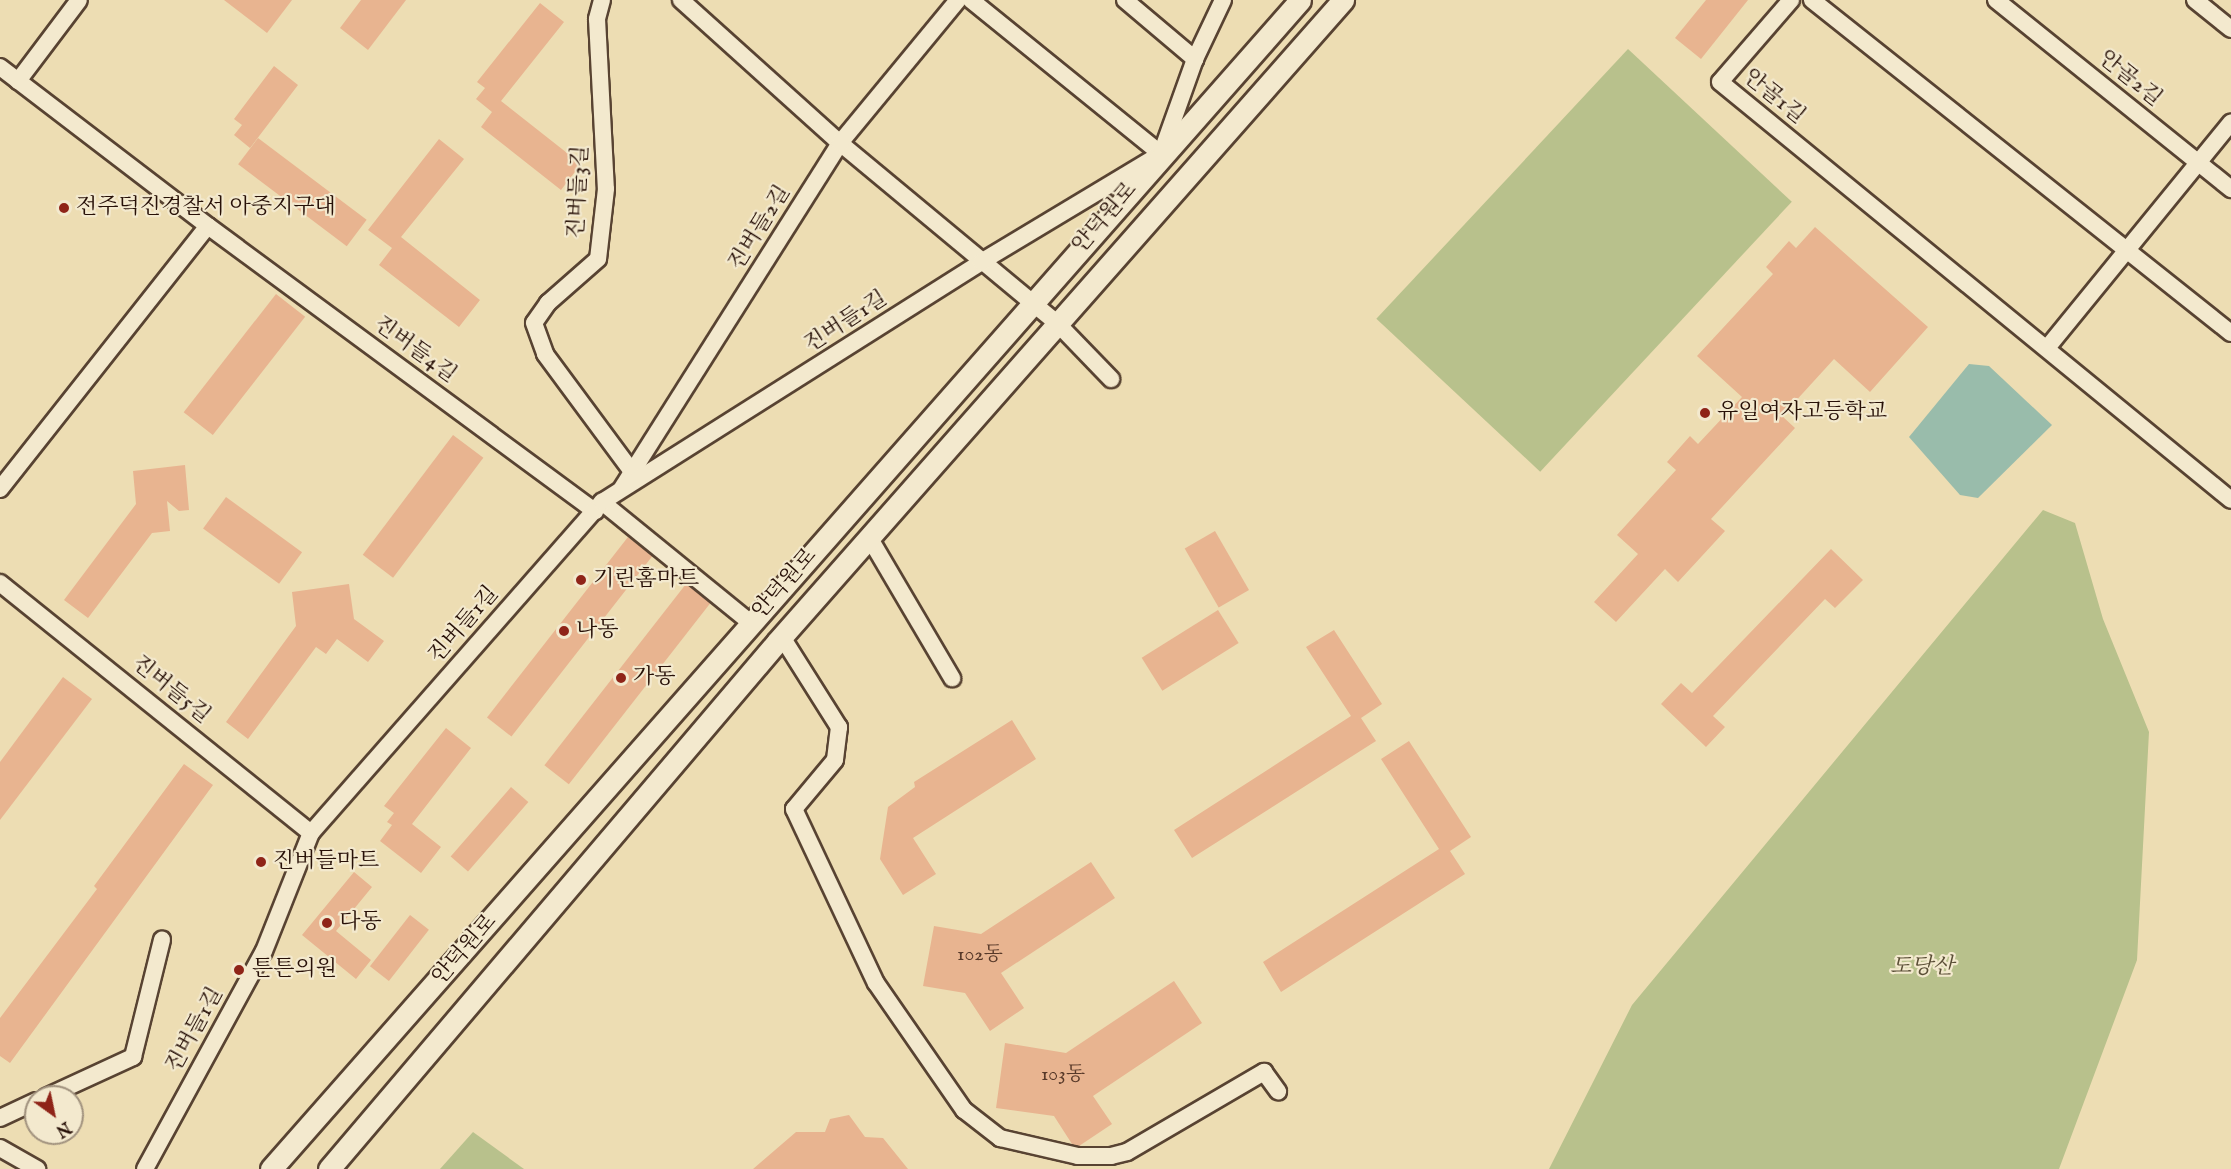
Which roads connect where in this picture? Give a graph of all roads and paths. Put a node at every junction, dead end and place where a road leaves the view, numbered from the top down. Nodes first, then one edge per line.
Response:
1 (602, 0) edge
2 (681, 0) edge
3 (958, 0) edge
4 (971, 0) edge
5 (1125, 0) edge
6 (1223, 0) edge
7 (1300, 0) edge
8 (1343, 0) edge
9 (1791, 0) edge
10 (1812, 0) edge
11 (1996, 0) edge
12 (2195, 0) edge
13 (74, 2) edge
14 (2231, 29) edge
15 (1195, 59) junction
16 (0, 67) edge
17 (18, 81) junction
18 (2231, 122) edge
19 (840, 143) junction
20 (1161, 154) junction
21 (2198, 163) junction
22 (2231, 189) edge
23 (208, 226) junction
24 (2127, 250) junction
25 (981, 262) junction
26 (1031, 303) junction
27 (1057, 323) junction
28 (2231, 333) edge
29 (2047, 348) junction
30 (1112, 379) dead end
31 (633, 472) junction
32 (0, 489) edge
33 (618, 494) junction
34 (2231, 500) edge
35 (598, 506) junction
36 (869, 537) junction
37 (0, 584) edge
38 (751, 623) junction
39 (782, 636) junction
40 (952, 678) dead end
41 (311, 833) junction
42 (162, 940) dead end
43 (71, 1085) edge
44 (1278, 1091) dead end
45 (24, 1107) edge
46 (0, 1118) edge
47 (0, 1148) edge
48 (37, 1169) edge
49 (145, 1169) edge
50 (271, 1169) edge
51 (329, 1169) edge

1 - 31 street, 진버들3길
2 - 19 street
3 - 19 street, 진버들2길
4 - 20 street
5 - 15 street
6 - 15 street
7 - 20 street, 안덕원로
8 - 27 street, 안덕원로
9 - 29 street, 안골1길
10 - 24 street
11 - 21 street, 안골2길
12 - 14 street
13 - 17 street
15 - 20 street
16 - 17 street, 진버들4길
17 - 23 street, 진버들4길
18 - 21 street
19 - 25 street
19 - 31 street, 진버들2길
20 - 25 street, 진버들1길
20 - 26 street, 안덕원로
21 - 22 street, 안골2길
21 - 24 street
23 - 32 street
23 - 35 street, 진버들4길
24 - 28 street
24 - 29 street
25 - 26 street
25 - 33 street, 진버들1길
26 - 27 street
26 - 38 street, 안덕원로
27 - 30 street
27 - 36 street, 안덕원로
29 - 34 street
31 - 33 street, 진버들2길
33 - 35 street, 진버들1길
35 - 38 street, 진버들4길
35 - 41 street, 진버들1길
36 - 39 street, 안덕원로
36 - 40 street
37 - 41 street, 진버들5길
38 - 50 street, 안덕원로
39 - 44 street
39 - 51 street, 안덕원로
41 - 49 street, 진버들1길
42 - 43 street
45 - 46 street
47 - 48 street

